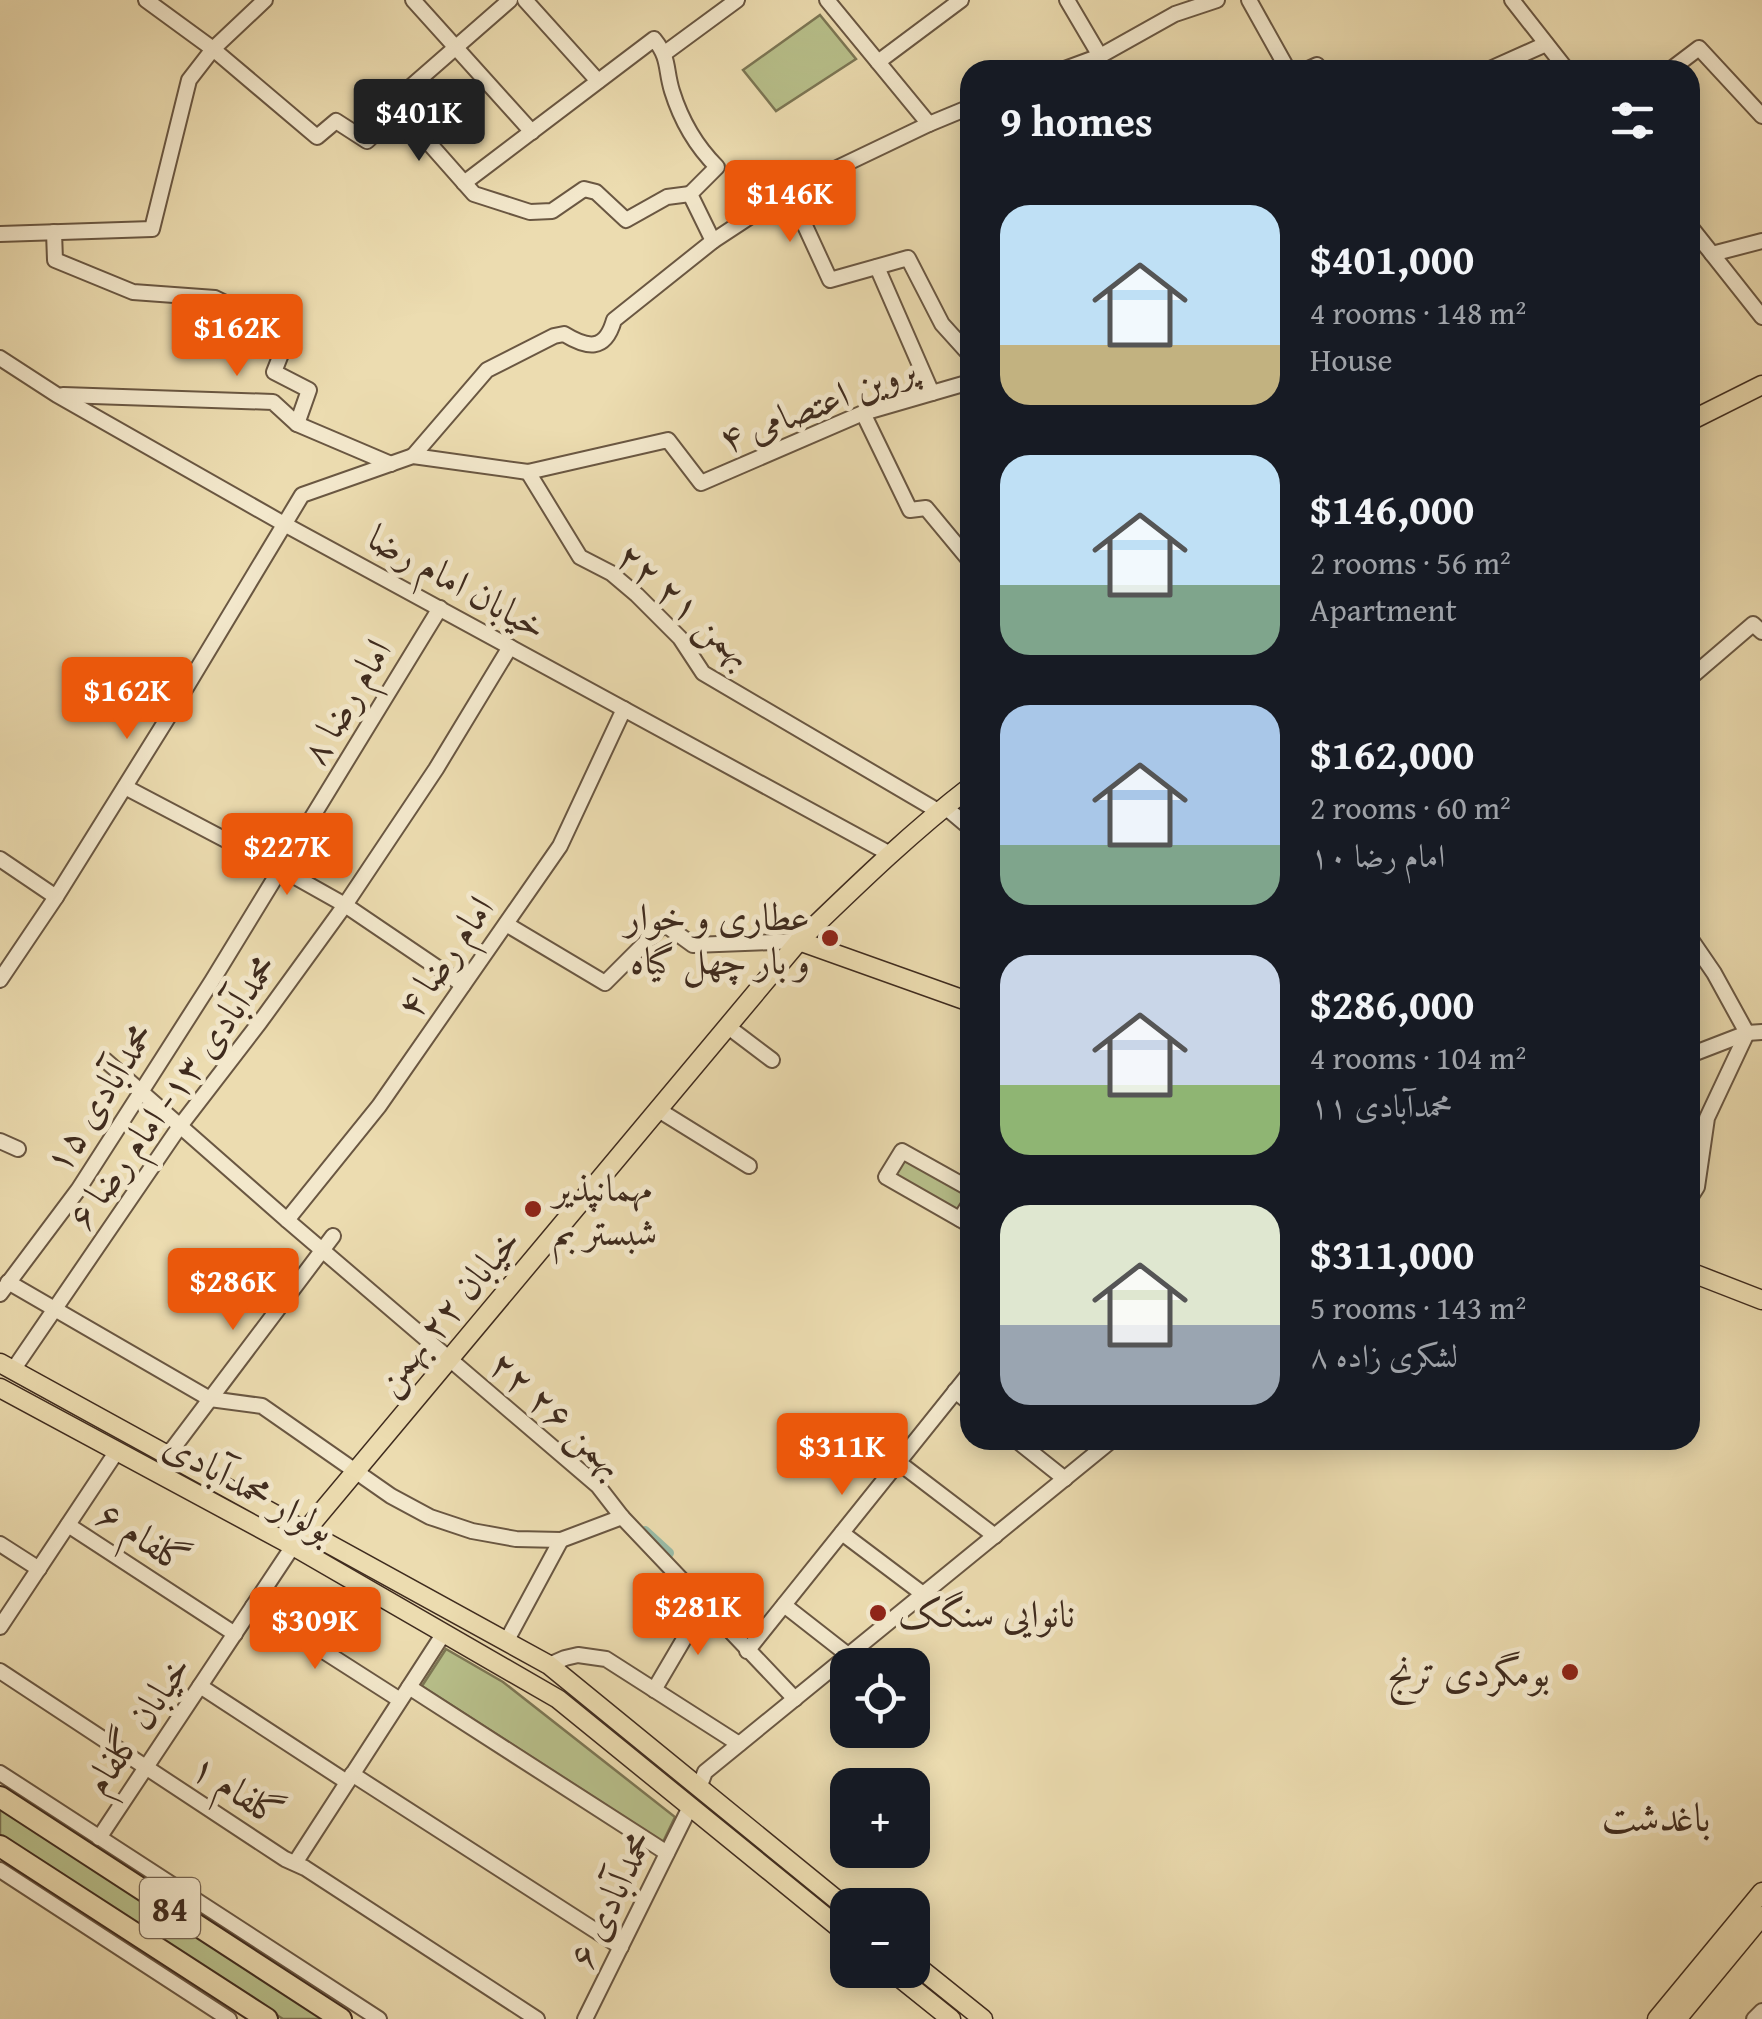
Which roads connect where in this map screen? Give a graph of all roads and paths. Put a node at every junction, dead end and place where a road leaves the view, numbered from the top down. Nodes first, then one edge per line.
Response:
1 (146, 0) edge
2 (265, 0) edge
3 (413, 0) edge
4 (510, 0) edge
5 (525, 0) edge
6 (737, 0) edge
7 (827, 0) edge
8 (962, 0) edge
9 (1067, 0) edge
10 (1166, 0) edge
11 (1217, 0) edge
12 (1248, 0) edge
13 (1512, 0) edge
14 (1175, 14) junction
15 (1546, 44) junction
16 (456, 47) junction
17 (213, 49) junction
18 (665, 53) junction
19 (1100, 56) junction
20 (1089, 60) edge
21 (1282, 60) edge
22 (1514, 60) edge
23 (1559, 60) edge
24 (1683, 60) edge
25 (878, 62) junction
26 (598, 81) junction
27 (960, 112) edge
28 (394, 116) junction
29 (1762, 116) edge
30 (929, 124) junction
31 (532, 132) junction
32 (464, 183) junction
33 (790, 191) junction
34 (690, 194) junction
35 (54, 232) junction
36 (0, 234) edge
37 (1700, 240) edge
38 (713, 241) junction
39 (1762, 242) edge
40 (1712, 254) junction
41 (877, 267) junction
42 (1762, 317) edge
43 (960, 343) edge
44 (0, 358) edge
45 (960, 385) edge
46 (1759, 392) edge
47 (932, 393) junction
48 (57, 395) junction
49 (863, 413) junction
50 (1700, 417) edge
51 (298, 424) junction
52 (413, 456) junction
53 (390, 464) junction
54 (528, 472) junction
55 (284, 524) junction
56 (960, 549) edge
57 (440, 608) junction
58 (1762, 632) edge
59 (510, 646) junction
60 (1700, 669) edge
61 (624, 709) junction
62 (125, 787) junction
63 (960, 795) edge
64 (941, 809) junction
65 (960, 821) edge
66 (890, 854) junction
67 (0, 859) edge
68 (280, 868) junction
69 (56, 897) junction
70 (345, 906) junction
71 (506, 924) junction
72 (799, 940) junction
73 (1700, 953) edge
74 (0, 980) edge
75 (212, 981) joint
76 (463, 985) junction
77 (960, 998) edge
78 (728, 1026) junction
79 (1754, 1033) edge
80 (1700, 1052) edge
81 (105, 1060) dead end
82 (772, 1060) dead end
83 (141, 1092) junction
84 (657, 1109) junction
85 (1700, 1118) edge
86 (1707, 1118) junction
87 (180, 1126) junction
88 (0, 1141) edge
89 (18, 1150) dead end
90 (749, 1166) dead end
91 (1700, 1166) edge
92 (960, 1183) edge
93 (960, 1219) edge
94 (286, 1220) junction
95 (333, 1236) dead end
96 (322, 1251) junction
97 (1700, 1276) edge
98 (4, 1288) edge
99 (1762, 1300) edge
100 (55, 1309) junction
101 (448, 1358) junction
102 (6, 1367) edge
103 (960, 1386) edge
104 (0, 1388) edge
105 (955, 1392) junction
106 (960, 1396) edge
107 (210, 1399) junction
108 (1029, 1450) edge
109 (1097, 1450) edge
110 (117, 1451) junction
111 (168, 1456) junction
112 (898, 1462) junction
113 (354, 1471) junction
114 (1065, 1478) junction
115 (622, 1518) junction
116 (68, 1526) junction
117 (842, 1533) junction
118 (995, 1536) junction
119 (299, 1538) junction
120 (560, 1540) junction
121 (0, 1544) edge
122 (39, 1569) junction
123 (923, 1594) junction
124 (704, 1605) junction
125 (784, 1605) junction
126 (253, 1606) junction
127 (0, 1627) edge
128 (444, 1633) junction
129 (235, 1634) junction
130 (506, 1642) junction
131 (839, 1648) edge
132 (857, 1648) edge
133 (748, 1651) junction
134 (549, 1665) junction
135 (830, 1670) edge
136 (0, 1671) edge
137 (200, 1686) junction
138 (654, 1690) junction
139 (405, 1693) junction
140 (795, 1699) junction
141 (739, 1744) junction
142 (146, 1767) junction
143 (0, 1773) edge
144 (350, 1778) junction
145 (700, 1788) junction
146 (0, 1798) edge
147 (690, 1807) junction
148 (100, 1838) junction
149 (0, 1846) edge
150 (667, 1853) junction
151 (295, 1863) junction
152 (0, 1870) edge
153 (1762, 1892) edge
154 (830, 1893) edge
155 (1762, 1916) edge
156 (830, 1920) edge
157 (621, 1947) junction
158 (930, 1976) edge
159 (912, 1988) edge
160 (229, 2019) edge
161 (267, 2019) edge
162 (341, 2019) edge
163 (378, 2019) edge
164 (537, 2019) edge
165 (586, 2019) edge
166 (950, 2019) edge
167 (983, 2019) edge
168 (1657, 2019) edge
169 (1676, 2019) edge

1 - 17 street
2 - 17 street
3 - 16 street
4 - 16 street
5 - 26 street
6 - 18 street
7 - 25 street
8 - 25 street
9 - 19 street
10 - 14 street
11 - 14 street
12 - 21 street
13 - 15 street
14 - 19 street
15 - 22 street
15 - 23 street
16 - 28 street
16 - 31 street
17 - 28 street
17 - 35 street
18 - 26 street
18 - 34 street
19 - 20 street
24 - 29 street
25 - 30 street
26 - 31 street
27 - 30 street
28 - 32 street
30 - 33 street
31 - 32 street
32 - 34 street
33 - 38 street
33 - 41 street
34 - 38 street
35 - 36 street
35 - 51 street
37 - 40 street
38 - 52 street
39 - 40 street
40 - 42 street
41 - 43 street
41 - 47 street
44 - 48 street, خیابان امام رضا
45 - 47 street, پروین اعتصامی ۴
46 - 50 main road
47 - 49 street, پروین اعتصامی ۴
48 - 51 street
48 - 55 street, خیابان امام رضا
49 - 54 street, پروین اعتصامی ۴
49 - 56 street
51 - 53 street
52 - 53 street
52 - 54 street, پروین اعتصامی ۴
53 - 55 street
54 - 64 street, ۲۲ بهمن ۲۱
55 - 57 street, خیابان امام رضا
55 - 62 street
57 - 59 street, خیابان امام رضا
57 - 68 street, امام رضا ۸
58 - 60 street
59 - 61 street, خیابان امام رضا
59 - 70 street, محمدآبادی ۱۳- امام رضا ۶
61 - 66 street, خیابان امام رضا
61 - 71 street, امام رضا ۴
62 - 68 street
62 - 69 street
63 - 64 main road, خیابان ۲۲ بهمن
64 - 65 street, ۲۲ بهمن ۲۱
64 - 66 main road, خیابان ۲۲ بهمن
66 - 72 main road, خیابان ۲۲ بهمن
67 - 69 street
68 - 70 street
68 - 75 street, امام رضا ۸
69 - 74 street
70 - 76 street
70 - 87 street, محمدآبادی ۱۳- امام رضا ۶
71 - 72 street
71 - 76 street, امام رضا ۴
72 - 77 main road
72 - 78 main road, خیابان ۲۲ بهمن
73 - 79 street
75 - 83 street, محمدآبادی ۱۵
76 - 94 street, امام رضا ۴
78 - 82 street
78 - 84 main road, خیابان ۲۲ بهمن
79 - 80 street
79 - 86 street
81 - 83 street, ۲۲ بهمن ۲۶
83 - 87 street, ۲۲ بهمن ۲۶
83 - 98 street, محمدآبادی ۱۵
84 - 90 street
84 - 101 main road, خیابان ۲۲ بهمن
85 - 86 street
86 - 91 street
87 - 94 street, ۲۲ بهمن ۲۶
87 - 100 street, محمدآبادی ۱۳- امام رضا ۶
88 - 89 street
92 - 93 street
94 - 96 street, ۲۲ بهمن ۲۶
95 - 96 street
96 - 101 street, ۲۲ بهمن ۲۶
96 - 107 street
97 - 99 main road
98 - 100 street
100 - 102 street, محمدآبادی ۱۳- امام رضا ۶
100 - 107 street
101 - 113 main road, خیابان ۲۲ بهمن
101 - 115 street, ۲۲ بهمن ۲۶
102 - 111 main road, بولوار محمدآبادی
103 - 105 street
104 - 110 main road, بولوار محمدآبادی
105 - 106 street
105 - 112 street
107 - 111 street
107 - 113 street
108 - 114 street
109 - 114 street
110 - 116 street
110 - 119 main road, بولوار محمدآبادی
111 - 119 main road, بولوار محمدآبادی
112 - 117 street
112 - 118 street
113 - 119 main road, خیابان ۲۲ بهمن
113 - 120 street
114 - 118 street
115 - 120 street
115 - 124 street, ۲۲ بهمن ۲۶
116 - 122 street
116 - 129 street, گلفام ۶
117 - 123 street
117 - 125 street
118 - 123 street
119 - 126 street, خیابان گلفام
119 - 128 main road, بولوار محمدآبادی
119 - 130 main road, بولوار محمدآبادی
120 - 130 street
121 - 122 street
122 - 127 street
123 - 132 street
124 - 133 street, ۲۲ بهمن ۲۶
124 - 138 street
125 - 131 street
125 - 133 street
126 - 129 street, خیابان گلفام
126 - 139 street
128 - 139 street
128 - 147 main road, بولوار محمدآبادی
129 - 137 street, خیابان گلفام
130 - 134 main road, بولوار محمدآبادی
133 - 140 street, ۲۲ بهمن ۲۶
134 - 138 street
134 - 145 main road, بولوار محمدآبادی
135 - 140 street
136 - 142 street, گلفام ۱
137 - 142 street, خیابان گلفام
137 - 144 street
138 - 141 street
139 - 144 street
139 - 150 street
140 - 141 street
141 - 145 street
142 - 148 street, خیابان گلفام
142 - 151 street, گلفام ۱
143 - 148 street
144 - 151 street
144 - 157 street
145 - 147 main road
145 - 154 main road, بولوار محمدآبادی
146 - 162 highway, 84
147 - 150 street, محمدآبادی ۶
147 - 156 main road, بولوار محمدآبادی
148 - 163 street
149 - 161 highway, 84
150 - 157 street, محمدآبادی ۶
151 - 164 street, گلفام ۱
152 - 160 street
153 - 168 main road
155 - 169 main road
157 - 165 street, محمدآبادی ۶
158 - 167 main road
159 - 166 main road

